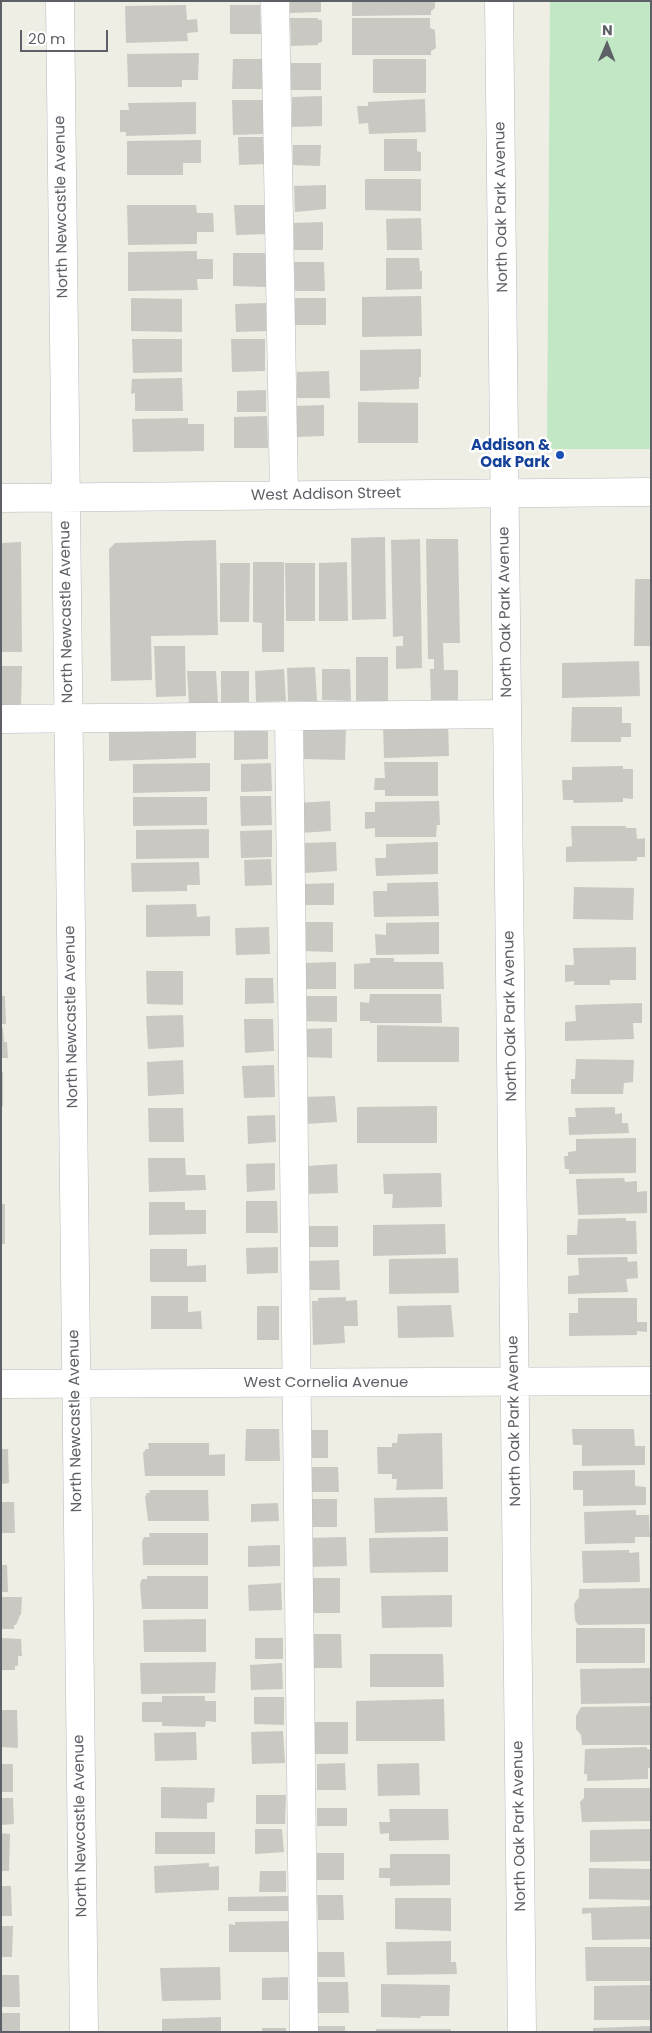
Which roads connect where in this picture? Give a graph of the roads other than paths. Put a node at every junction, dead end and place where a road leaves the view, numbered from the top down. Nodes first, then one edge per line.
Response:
1 (60, 1) edge
2 (275, 1) edge
3 (499, 1) edge
4 (651, 492) edge
5 (505, 493) junction
6 (284, 495) junction
7 (65, 497) junction
8 (1, 498) edge
9 (507, 714) junction
10 (289, 716) junction
11 (68, 718) junction
12 (1, 719) edge
13 (651, 1381) edge
14 (297, 1383) junction
15 (515, 1383) junction
16 (1, 1384) edge
17 (76, 1384) junction
18 (84, 2032) edge
19 (304, 2032) edge
20 (522, 2032) edge

1 - 7 street, North Newcastle Avenue
2 - 6 street
3 - 5 street, North Oak Park Avenue
4 - 5 street, West Addison Street
5 - 6 street, West Addison Street
5 - 9 street, North Oak Park Avenue
6 - 7 street, West Addison Street
7 - 8 street, West Addison Street
7 - 11 street, North Newcastle Avenue
9 - 10 street
9 - 15 street, North Oak Park Avenue
10 - 11 street
10 - 14 street
11 - 12 street
11 - 17 street, North Newcastle Avenue
13 - 15 street, West Cornelia Avenue
14 - 15 street, West Cornelia Avenue
14 - 17 street, West Cornelia Avenue
14 - 19 street
15 - 20 street, North Oak Park Avenue
16 - 17 street, West Cornelia Avenue
17 - 18 street, North Newcastle Avenue

